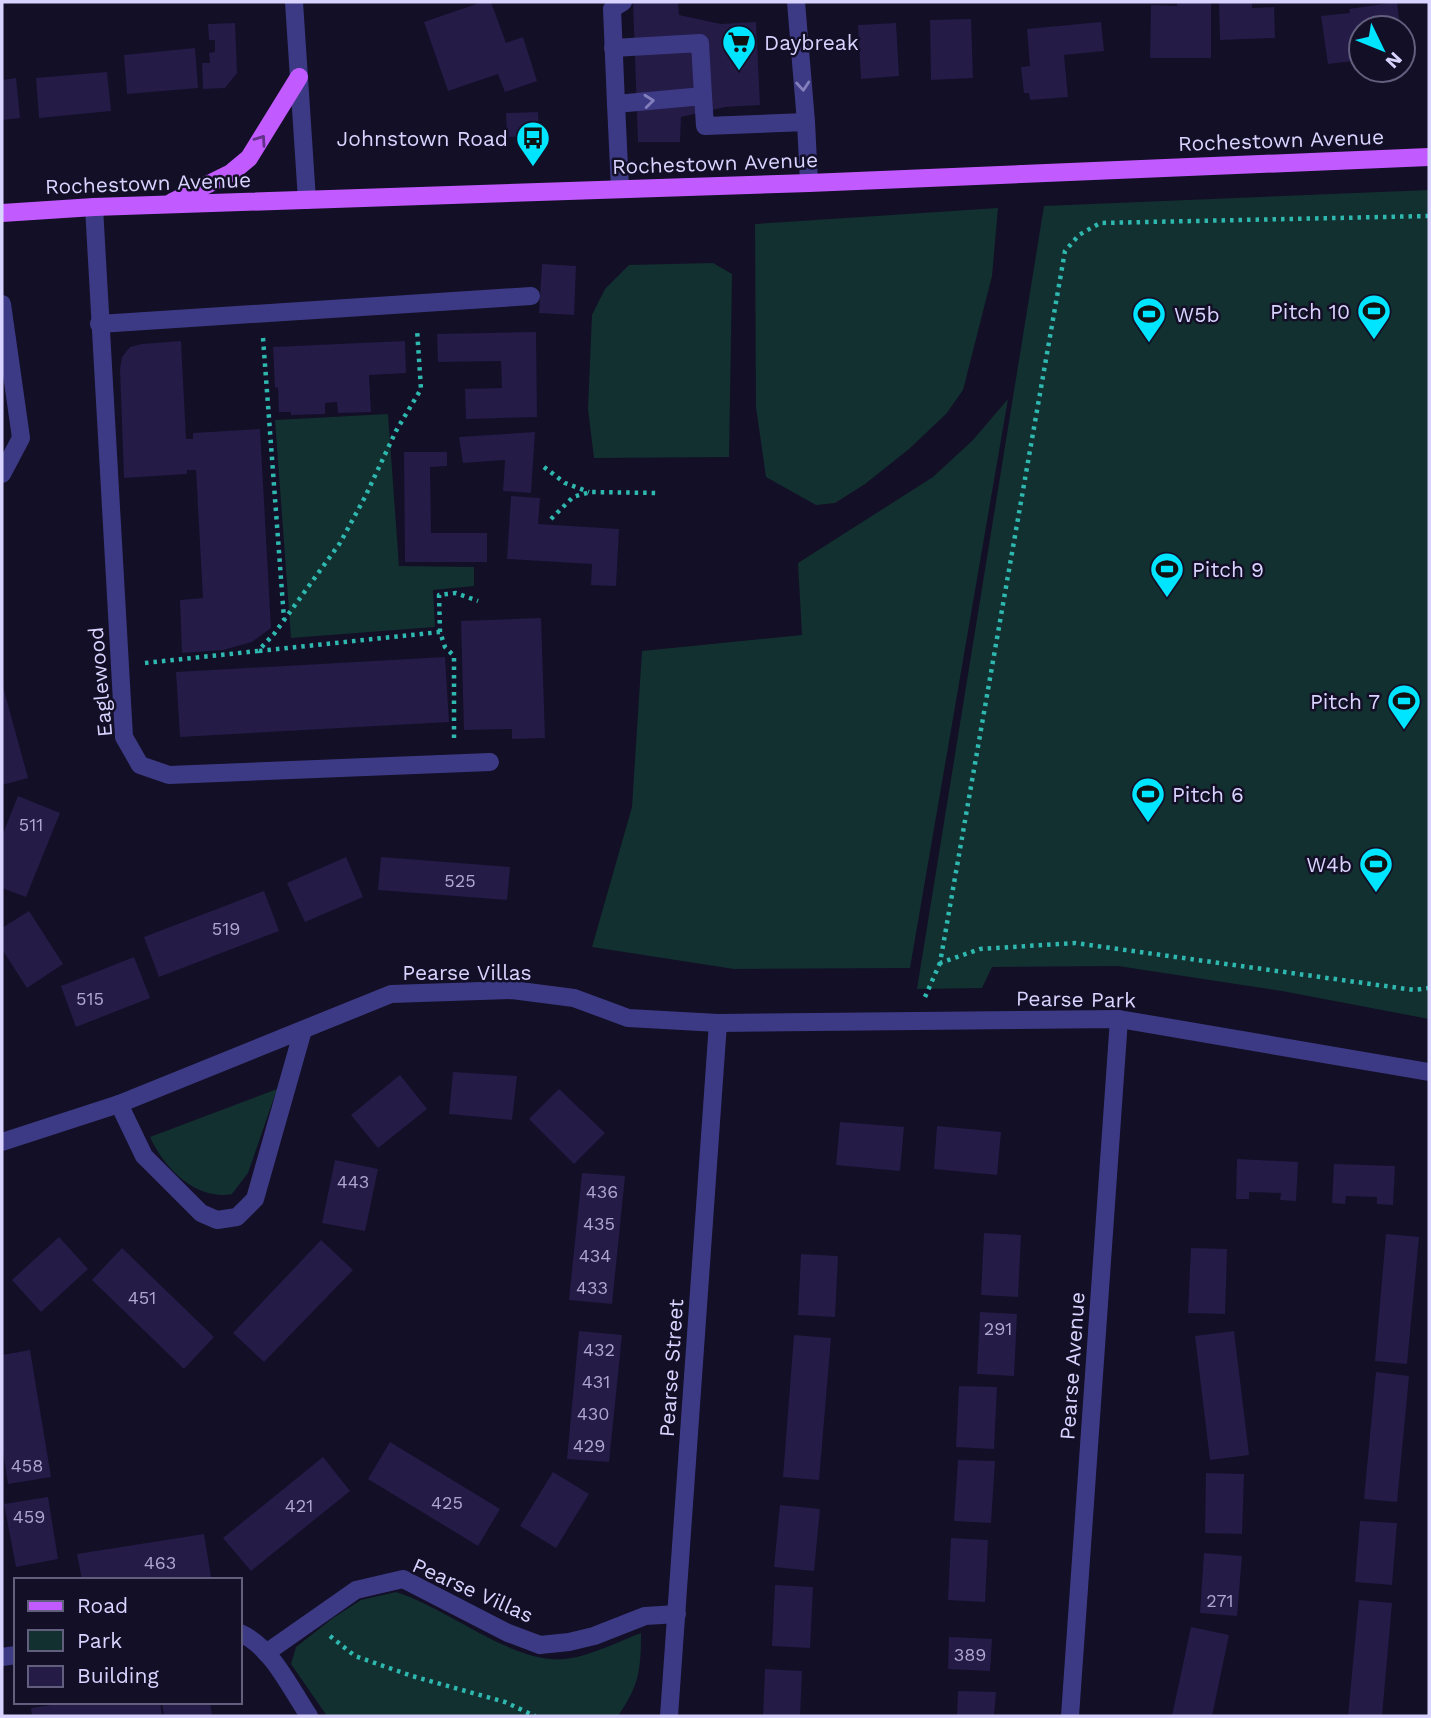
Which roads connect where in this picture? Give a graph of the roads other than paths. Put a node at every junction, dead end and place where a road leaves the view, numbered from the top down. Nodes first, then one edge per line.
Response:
1 (294, 2) edge
2 (622, 2) edge
3 (796, 2) edge
4 (614, 48) junction
5 (299, 77) junction
6 (703, 96) junction
7 (616, 104) junction
8 (806, 121) junction
9 (1429, 157) edge
10 (809, 183) junction
11 (620, 188) junction
12 (307, 200) junction
13 (166, 205) junction
14 (94, 207) junction
15 (2, 213) edge
16 (531, 296) dead end
17 (2, 304) edge
18 (99, 324) junction
19 (2, 474) edge
20 (490, 762) dead end
21 (1119, 1019) junction
22 (718, 1023) junction
23 (303, 1030) junction
24 (1429, 1072) edge
25 (119, 1104) junction
26 (2, 1142) edge
27 (677, 1614) junction
28 (242, 1634) edge
29 (266, 1653) junction
30 (309, 1716) edge
31 (669, 1716) edge
32 (1070, 1716) edge

1 - 5 street
2 - 4 street
3 -> 8 street
4 - 6 street
4 - 7 street
5 - 12 street
13 -> 5 main road
7 -> 6 street
6 - 8 street
7 - 11 street
8 - 10 street
9 - 10 main road, Rochestown Avenue
10 - 11 main road, Rochestown Avenue
11 - 12 main road, Rochestown Avenue
12 - 13 main road, Rochestown Avenue
13 - 14 main road, Rochestown Avenue
14 - 15 main road, Rochestown Avenue
14 - 18 street, Eaglewood
16 - 18 street
17 - 19 street
18 - 20 street, Eaglewood
21 - 22 street, Pearse Park
21 - 24 street, Pearse Park
21 - 32 street, Pearse Avenue
22 - 23 street, Pearse Villas
22 - 27 street, Pearse Street
23 - 25 street, Pearse Villas
23 - 25 street
25 - 26 street, Pearse Villas
27 - 29 street, Pearse Villas
27 - 31 street, Pearse Street
28 - 29 street
29 - 30 street

